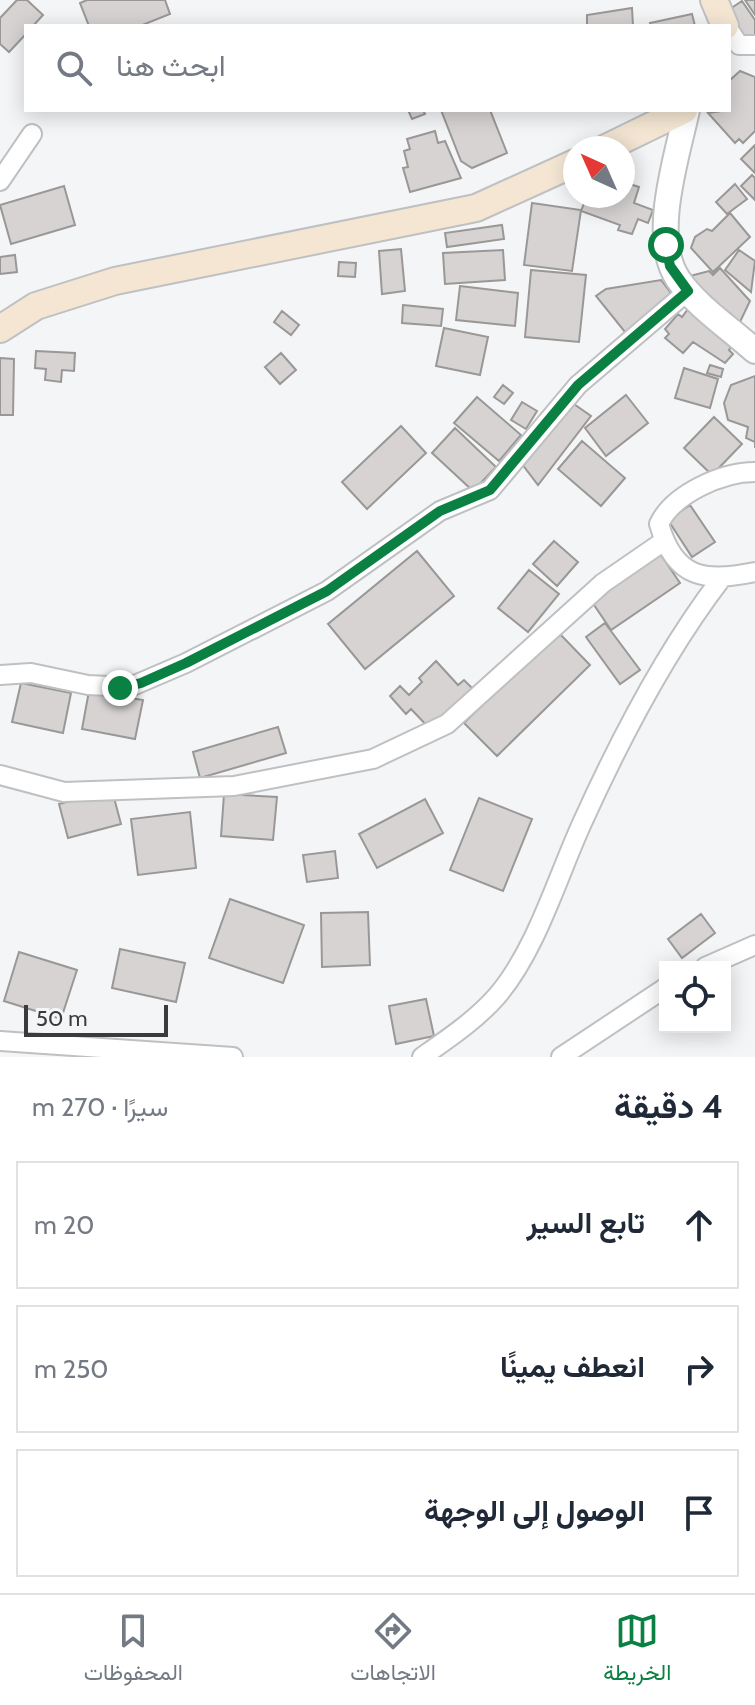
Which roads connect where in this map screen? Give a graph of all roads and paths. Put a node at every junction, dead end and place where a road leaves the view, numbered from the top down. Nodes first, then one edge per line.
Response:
1 (714, 0) edge
2 (726, 24) edge
3 (731, 32) edge
4 (754, 49) edge
5 (681, 112) edge
6 (685, 112) edge
7 (32, 134) dead end
8 (631, 136) edge
9 (563, 168) edge
10 (0, 181) edge
11 (688, 291) junction
12 (4, 322) edge
13 (754, 350) edge
14 (755, 472) edge
15 (664, 541) junction
16 (755, 572) edge
17 (721, 579) junction
18 (0, 675) edge
19 (0, 775) edge
20 (755, 945) edge
21 (719, 961) edge
22 (659, 992) edge
23 (0, 1041) edge
24 (233, 1057) edge
25 (422, 1057) edge
26 (561, 1057) edge

1 - 2 main road
3 - 4 street
5 - 8 main road
6 - 11 street
7 - 10 street
9 - 12 main road
11 - 13 street
11 - 18 street
14 - 15 street
15 - 17 street
15 - 19 street
16 - 17 street
17 - 25 street
20 - 21 street
22 - 26 street
23 - 24 street

